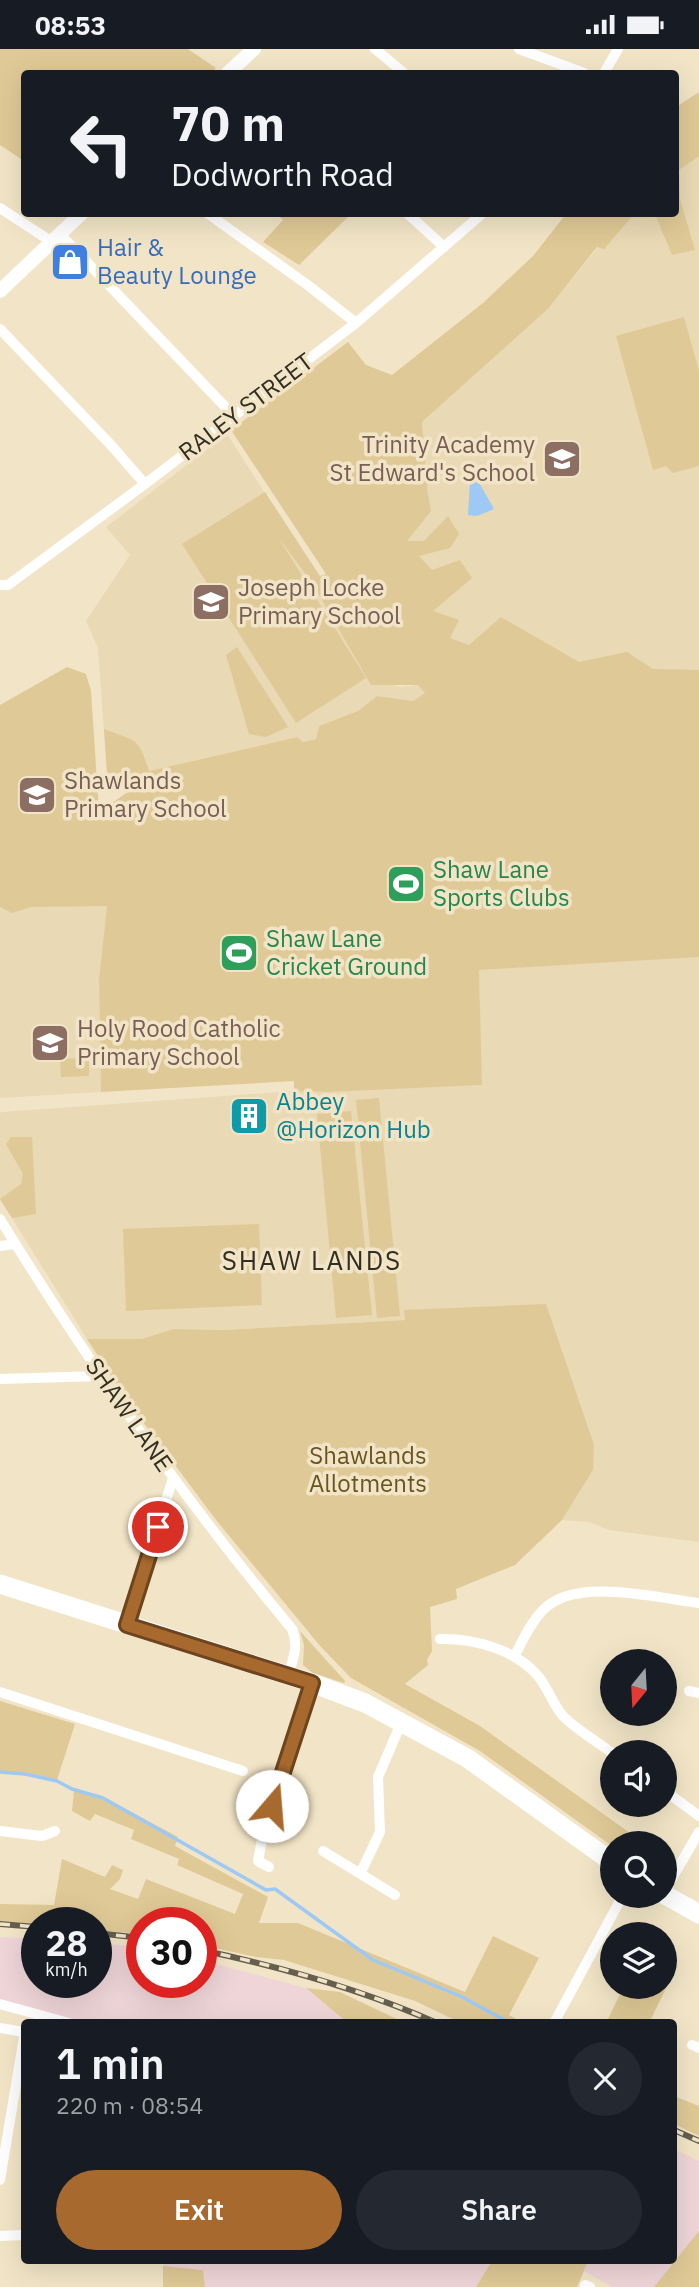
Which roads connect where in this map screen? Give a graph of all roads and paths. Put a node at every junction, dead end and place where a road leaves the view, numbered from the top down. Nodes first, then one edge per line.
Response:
1 (254, 49) edge
2 (375, 49) edge
3 (519, 49) edge
4 (618, 49) edge
5 (231, 70) edge
6 (400, 70) edge
7 (576, 70) edge
8 (606, 70) edge
9 (0, 208) edge
10 (78, 217) edge
11 (213, 217) edge
12 (411, 217) edge
13 (478, 217) edge
14 (56, 238) junction
15 (444, 247) junction
16 (0, 291) edge
17 (356, 323) junction
18 (0, 329) edge
19 (234, 416) junction
20 (145, 484) junction
21 (0, 585) edge
22 (0, 1219) edge
23 (15, 1244) junction
24 (0, 1246) edge
25 (100, 1376) junction
26 (0, 1379) edge
27 (173, 1478) junction
28 (0, 1584) edge
29 (699, 1604) edge
30 (127, 1625) junction
31 (440, 1639) dead end
32 (515, 1655) junction
33 (288, 1676) junction
34 (312, 1683) junction
35 (0, 1692) edge
36 (402, 1721) junction
37 (600, 1744) edge
38 (243, 1772) dead end
39 (677, 1800) edge
40 (699, 1816) edge
41 (0, 1831) edge
42 (55, 1831) dead end
43 (699, 1832) edge
44 (323, 1851) dead end
45 (600, 1853) edge
46 (269, 1867) dead end
47 (677, 1871) edge
48 (361, 1872) junction
49 (395, 1895) dead end
50 (677, 1900) edge
51 (616, 1908) edge
52 (699, 1915) edge
53 (0, 2004) edge
54 (54, 2019) edge
55 (556, 2019) edge
56 (0, 2028) edge
57 (21, 2034) edge
58 (21, 2050) edge
59 (4, 2138) edge
60 (0, 2180) edge
61 (21, 2235) edge
62 (0, 2236) edge

1 - 5 street
2 - 6 street
3 - 7 street
4 - 8 street
9 - 14 street
10 - 14 street
11 - 17 street
12 - 15 street
13 - 15 street, RALEY STREET
14 - 16 street
14 - 19 street
15 - 17 street, RALEY STREET
17 - 19 street, RALEY STREET
18 - 20 street
19 - 20 street, RALEY STREET
20 - 21 street, RALEY STREET
22 - 23 street, SHAW LANE
23 - 24 street
23 - 25 street, SHAW LANE
25 - 26 street
25 - 27 street, SHAW LANE
27 - 30 street
27 - 33 street, SHAW LANE
28 - 30 highway
29 - 32 street
30 - 33 highway
31 - 32 street
32 - 37 street
33 - 34 highway
34 - 36 highway
34 - 46 street
35 - 38 street
36 - 45 highway
36 - 48 street
39 - 40 street
41 - 42 street
43 - 47 street
44 - 48 street
48 - 49 street
50 - 52 highway
51 - 55 street
53 - 54 street
56 - 57 street
58 - 59 street
59 - 60 street
61 - 62 street

